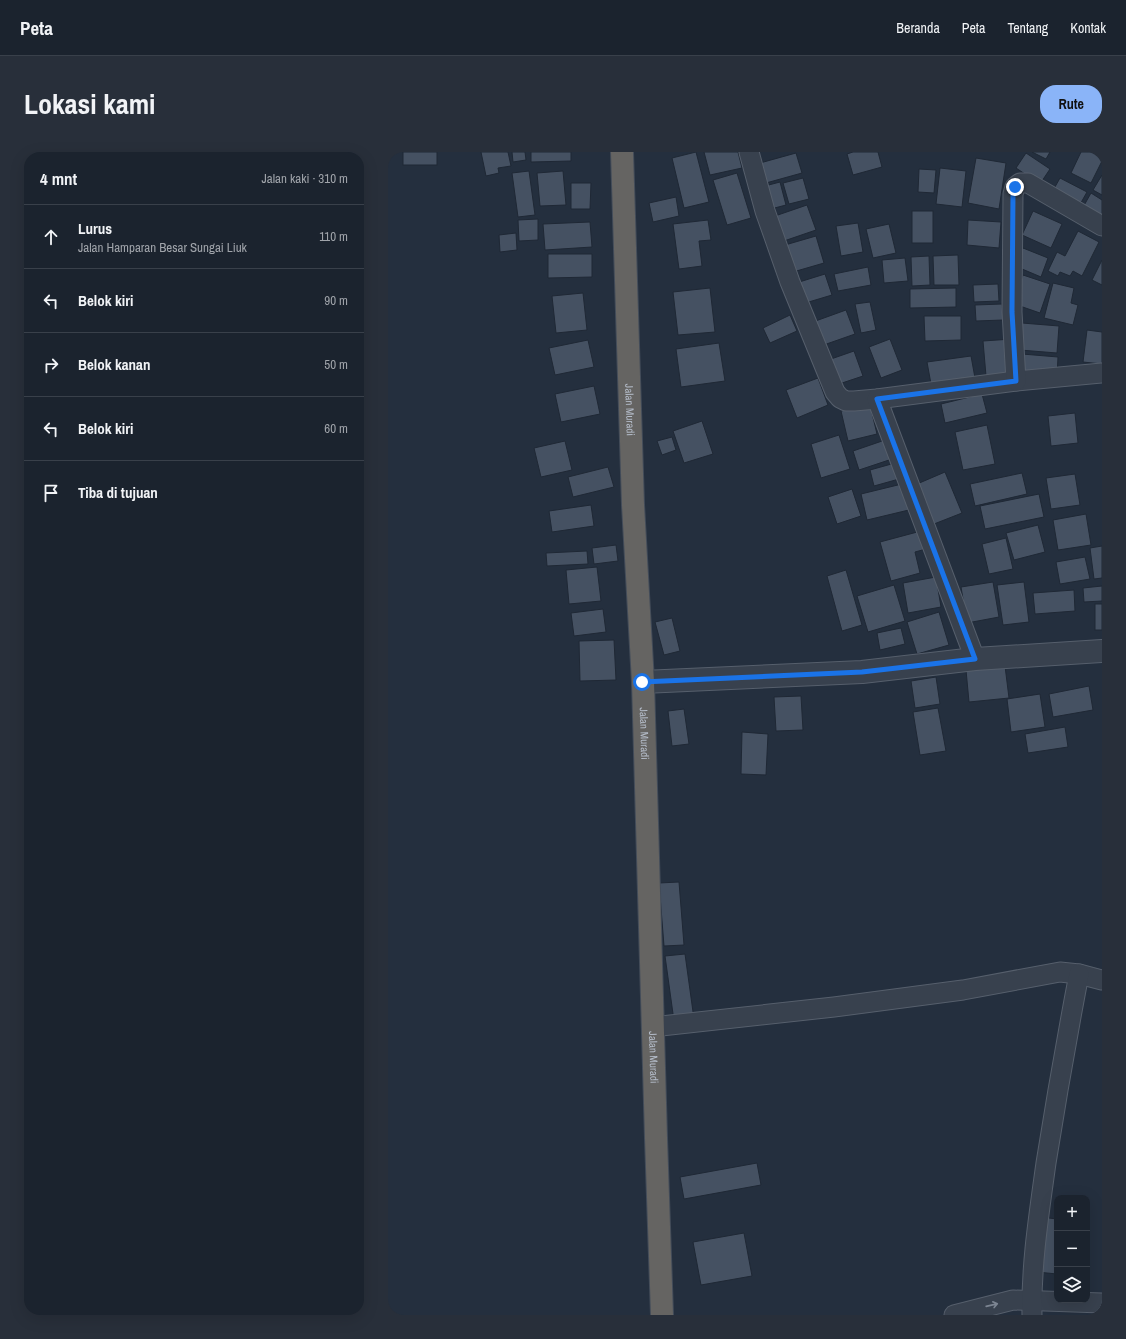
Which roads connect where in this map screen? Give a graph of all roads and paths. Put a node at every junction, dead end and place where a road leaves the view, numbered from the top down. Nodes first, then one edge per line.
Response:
1 (749, 152) edge
2 (625, 153) edge
3 (1102, 226) edge
4 (1102, 373) edge
5 (1016, 381) junction
6 (877, 399) junction
7 (1102, 651) edge
8 (975, 659) junction
9 (642, 682) junction
10 (1079, 974) junction
11 (1102, 980) edge
12 (652, 1027) junction
13 (1102, 1303) edge
14 (1032, 1308) edge
15 (662, 1315) edge
16 (954, 1315) edge

1 - 6 street
2 - 9 highway, Jalan Muradi
3 - 5 street
4 - 5 street
5 - 6 street
6 - 8 street
7 - 8 street
8 - 9 street
9 - 12 highway, Jalan Muradi
10 - 11 street
10 - 12 street
10 - 14 street
12 - 15 highway, Jalan Muradi
13 - 14 street
16 -> 14 street

